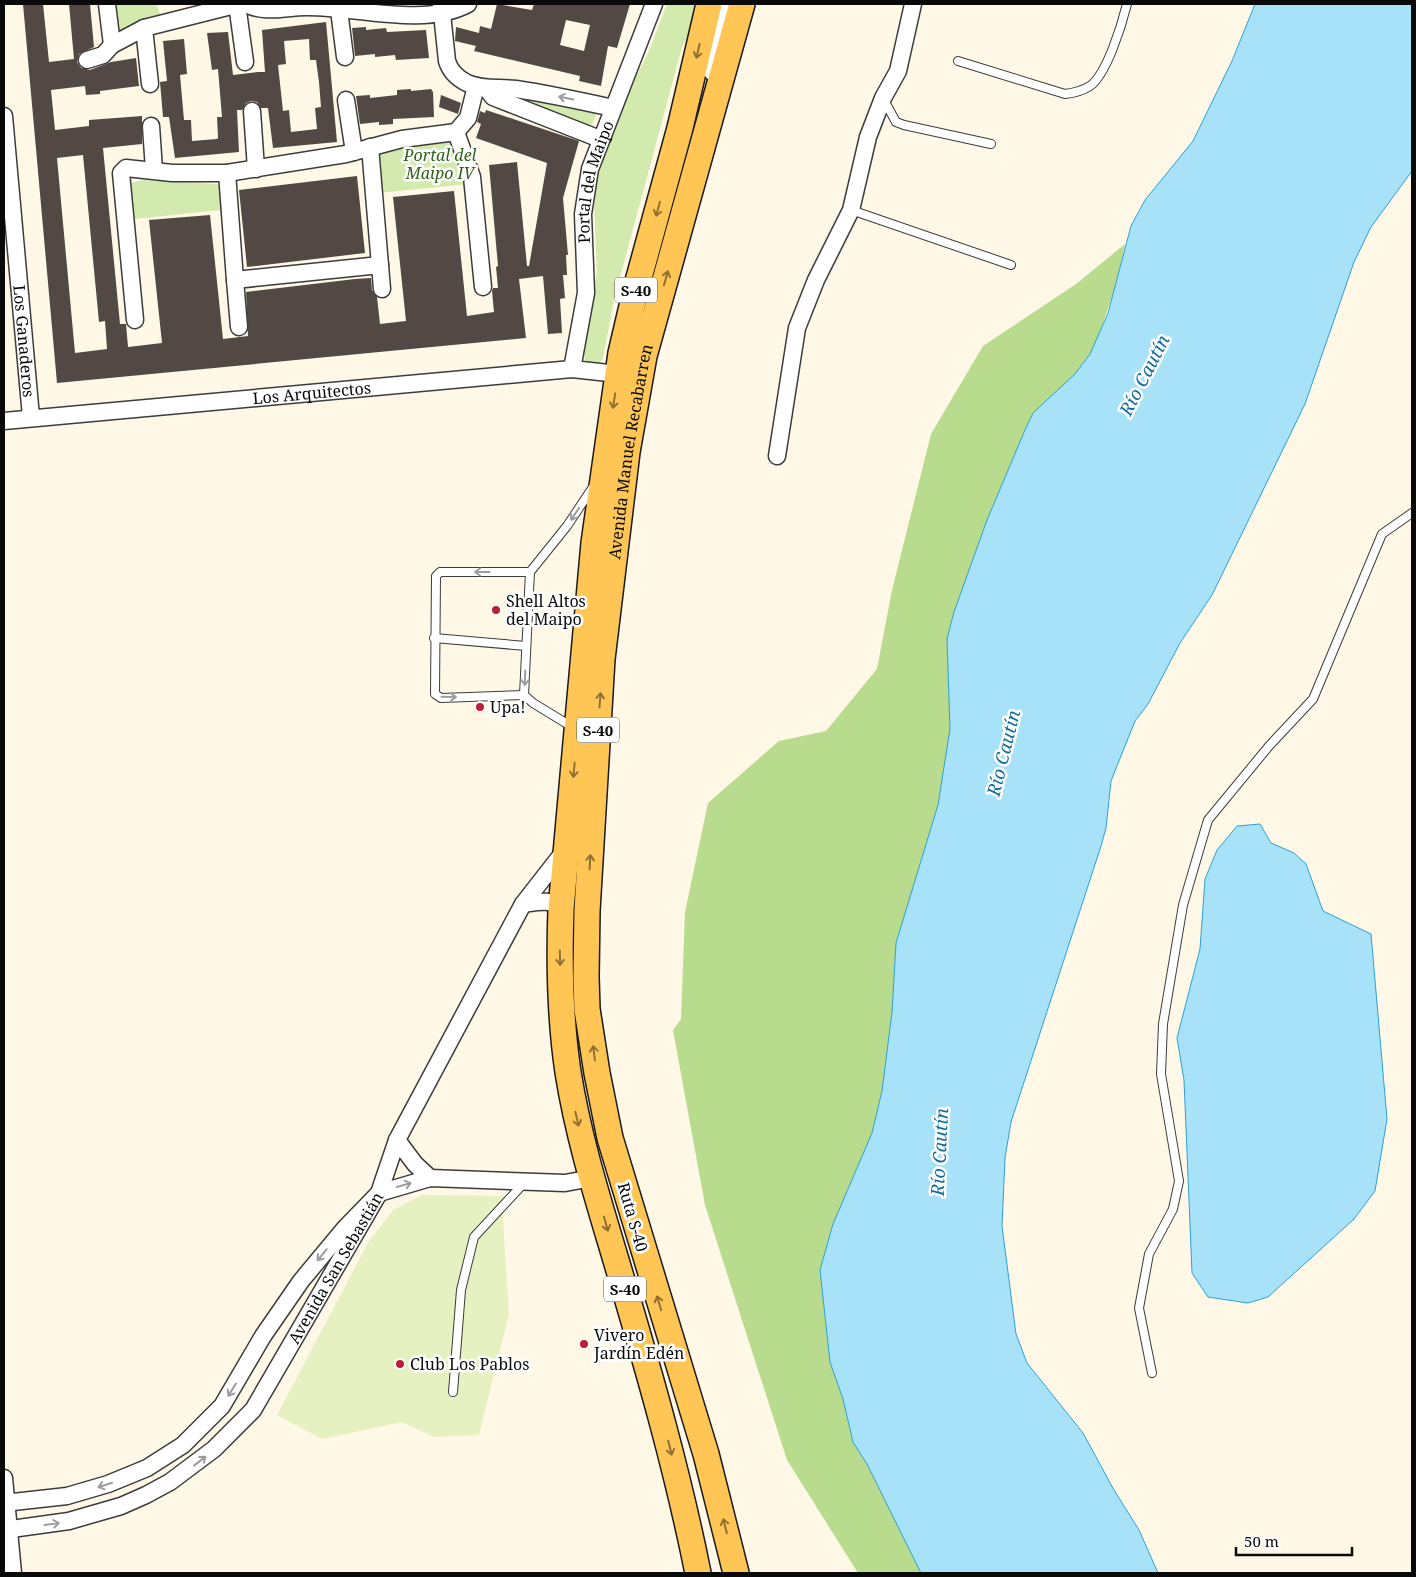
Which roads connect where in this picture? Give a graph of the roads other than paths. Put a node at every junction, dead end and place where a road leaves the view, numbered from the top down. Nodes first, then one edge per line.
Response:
1 (107, 4) edge
2 (238, 4) edge
3 (246, 4) edge
4 (468, 4) edge
5 (654, 4) edge
6 (709, 4) edge
7 (725, 4) edge
8 (742, 4) edge
9 (913, 4) edge
10 (1128, 4) edge
11 (441, 8) edge
12 (339, 10) junction
13 (144, 28) junction
14 (112, 45) junction
15 (345, 57) dead end
16 (87, 60) dead end
17 (958, 61) dead end
18 (245, 62) dead end
19 (150, 84) dead end
20 (481, 87) junction
21 (883, 98) junction
22 (346, 100) dead end
23 (614, 108) junction
24 (252, 111) dead end
25 (4, 116) edge
26 (151, 126) dead end
27 (456, 132) junction
28 (600, 139) junction
29 (991, 144) dead end
30 (370, 147) junction
31 (354, 152) junction
32 (700, 156) junction
33 (256, 169) junction
34 (154, 170) junction
35 (227, 173) junction
36 (851, 210) junction
37 (380, 265) junction
38 (1011, 265) dead end
39 (235, 280) junction
40 (482, 287) dead end
41 (382, 289) dead end
42 (135, 320) dead end
43 (240, 327) dead end
44 (572, 369) junction
45 (618, 374) junction
46 (31, 417) junction
47 (4, 421) edge
48 (777, 456) dead end
49 (603, 473) junction
50 (1412, 513) edge
51 (530, 572) junction
52 (434, 638) junction
53 (526, 646) junction
54 (524, 695) junction
55 (577, 730) junction
56 (567, 847) junction
57 (524, 904) junction
58 (561, 909) junction
59 (587, 911) joint
60 (397, 1140) junction
61 (619, 1170) junction
62 (430, 1178) junction
63 (592, 1178) junction
64 (525, 1181) junction
65 (378, 1193) junction
66 (1152, 1373) dead end
67 (453, 1392) dead end
68 (4, 1478) edge
69 (5, 1502) edge
70 (6, 1530) edge
71 (13, 1573) edge
72 (698, 1573) edge
73 (736, 1573) edge

1 - 14 street
2 - 13 street
2 - 18 street
3 - 12 street
4 - 11 street
5 - 23 street, Portal del Maipo
6 -> 45 main road, Avenida Manuel Recabarren / S-40
7 - 32 street
8 - 32 main road, Avenida Manuel Recabarren / S-40
9 - 21 street
10 - 17 lane
11 - 12 street
11 - 20 street
12 - 15 street
13 - 14 street
13 - 19 street
14 - 16 street
23 -> 20 street
20 - 27 street
20 - 28 street
21 - 29 lane
21 - 36 street
22 - 31 street
23 - 28 street, Portal del Maipo
24 - 33 street
25 - 46 street, Los Ganaderos
26 - 34 street
27 - 30 street
27 - 40 street
28 - 44 street, Portal del Maipo
30 - 31 street
30 - 37 street
31 - 33 street
59 -> 32 main road, Avenida Manuel Recabarren / S-40
33 - 35 street
34 - 35 street
34 - 42 street
35 - 39 street
36 - 38 lane
36 - 48 street
37 - 39 street
37 - 41 street
39 - 43 street
44 - 45 street, Los Arquitectos
44 - 46 street, Los Arquitectos
45 -> 49 main road, Avenida Manuel Recabarren / S-40
46 - 47 street, Los Arquitectos
49 -> 51 lane
49 - 55 main road, Avenida Manuel Recabarren / S-40
50 - 66 lane
51 -> 52 lane
51 - 53 lane
52 - 53 lane
52 -> 54 lane
53 -> 54 lane
54 - 55 lane
55 -> 56 main road, Avenida Manuel Recabarren / S-40
56 - 57 street
56 - 58 main road, Avenida Manuel Recabarren / S-40
57 - 58 street
57 - 60 street
58 -> 63 main road, Ruta S-40 / S-40
61 -> 59 main road, Ruta S-40 / S-40
60 - 62 street
60 - 65 street
61 - 63 main road
73 -> 61 main road, Ruta S-40 / S-40
62 - 64 street
65 -> 62 street
63 - 64 street
63 -> 72 main road, Ruta S-40 / S-40
64 - 67 lane
65 -> 69 street, Avenida San Sebastián
70 -> 65 street, Avenida San Sebastián
68 - 69 street
69 - 70 street
70 - 71 street

